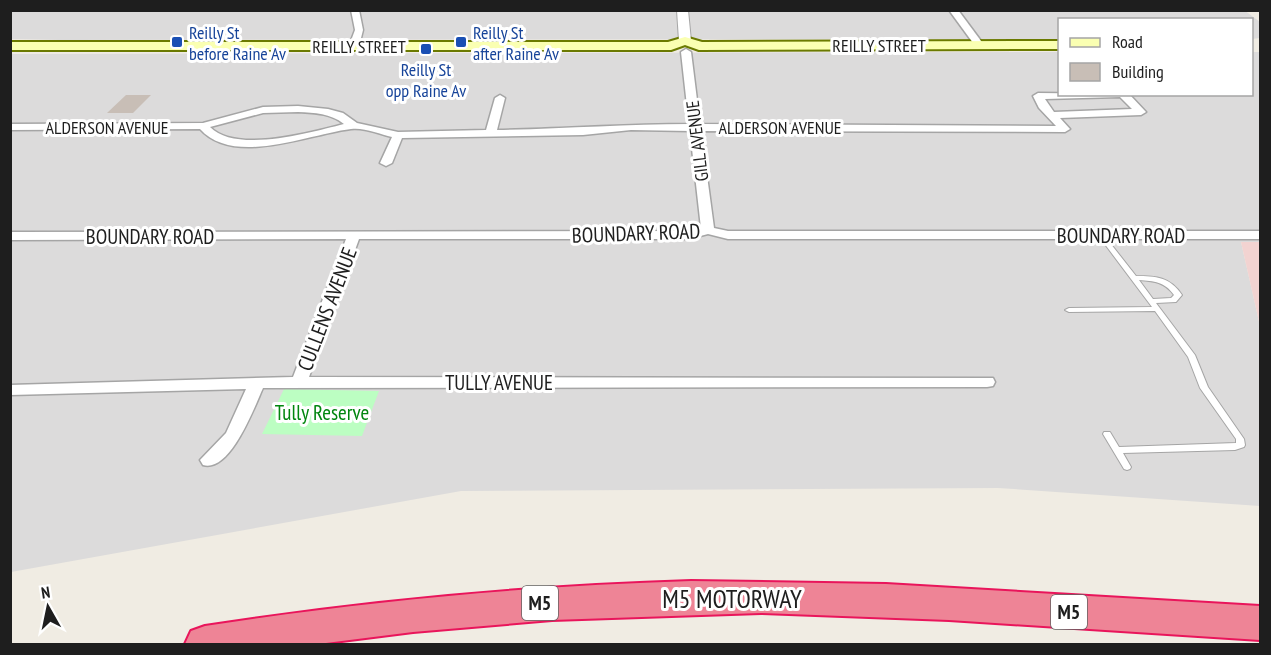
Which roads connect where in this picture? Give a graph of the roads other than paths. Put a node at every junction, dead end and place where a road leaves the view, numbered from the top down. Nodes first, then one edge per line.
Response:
1 (355, 10) edge
2 (682, 10) edge
3 (953, 10) edge
4 (979, 45) junction
5 (1058, 45) edge
6 (10, 46) edge
7 (354, 46) junction
8 (690, 46) junction
9 (1058, 96) edge
10 (1125, 96) edge
11 (500, 98) dead end
12 (1051, 115) junction
13 (353, 125) junction
14 (202, 126) junction
15 (10, 127) edge
16 (695, 127) junction
17 (491, 134) junction
18 (398, 135) junction
19 (386, 163) dead end
20 (708, 230) junction
21 (1101, 235) junction
22 (1260, 235) edge
23 (10, 236) edge
24 (354, 236) junction
25 (1134, 279) junction
26 (1151, 301) junction
27 (1157, 309) junction
28 (1069, 310) dead end
29 (299, 382) junction
30 (987, 382) dead end
31 (257, 383) junction
32 (10, 390) edge
33 (1107, 434) dead end
34 (1117, 450) junction
35 (209, 460) dead end
36 (1127, 467) dead end
37 (1260, 623) edge
38 (205, 645) edge

1 - 7 street
2 - 8 street, GILL AVENUE
3 - 4 street
4 - 5 main road, REILLY STREET
4 - 8 main road, REILLY STREET
6 - 7 main road, REILLY STREET
7 - 8 main road, REILLY STREET
8 - 16 street, GILL AVENUE
9 - 12 street
10 - 12 street
11 - 17 street
12 - 16 street, ALDERSON AVENUE
13 - 14 street, ALDERSON AVENUE
13 - 14 street, ALDERSON AVENUE
13 - 18 street, ALDERSON AVENUE
14 - 15 street, ALDERSON AVENUE
16 - 17 street, ALDERSON AVENUE
16 - 20 street, GILL AVENUE
17 - 18 street, ALDERSON AVENUE
18 - 19 street
20 - 21 street, BOUNDARY ROAD
20 - 24 street, BOUNDARY ROAD
21 - 22 street, BOUNDARY ROAD
21 - 25 lane
23 - 24 street, BOUNDARY ROAD
24 - 29 street, CULLENS AVENUE
25 - 26 lane
25 - 26 lane
26 - 27 lane
27 - 28 lane
27 - 34 lane
29 - 30 street, TULLY AVENUE
29 - 31 street, TULLY AVENUE
31 - 32 street, TULLY AVENUE
31 - 35 street
33 - 34 lane
34 - 36 lane
37 - 38 highway, M5 MOTORWAY / M5

